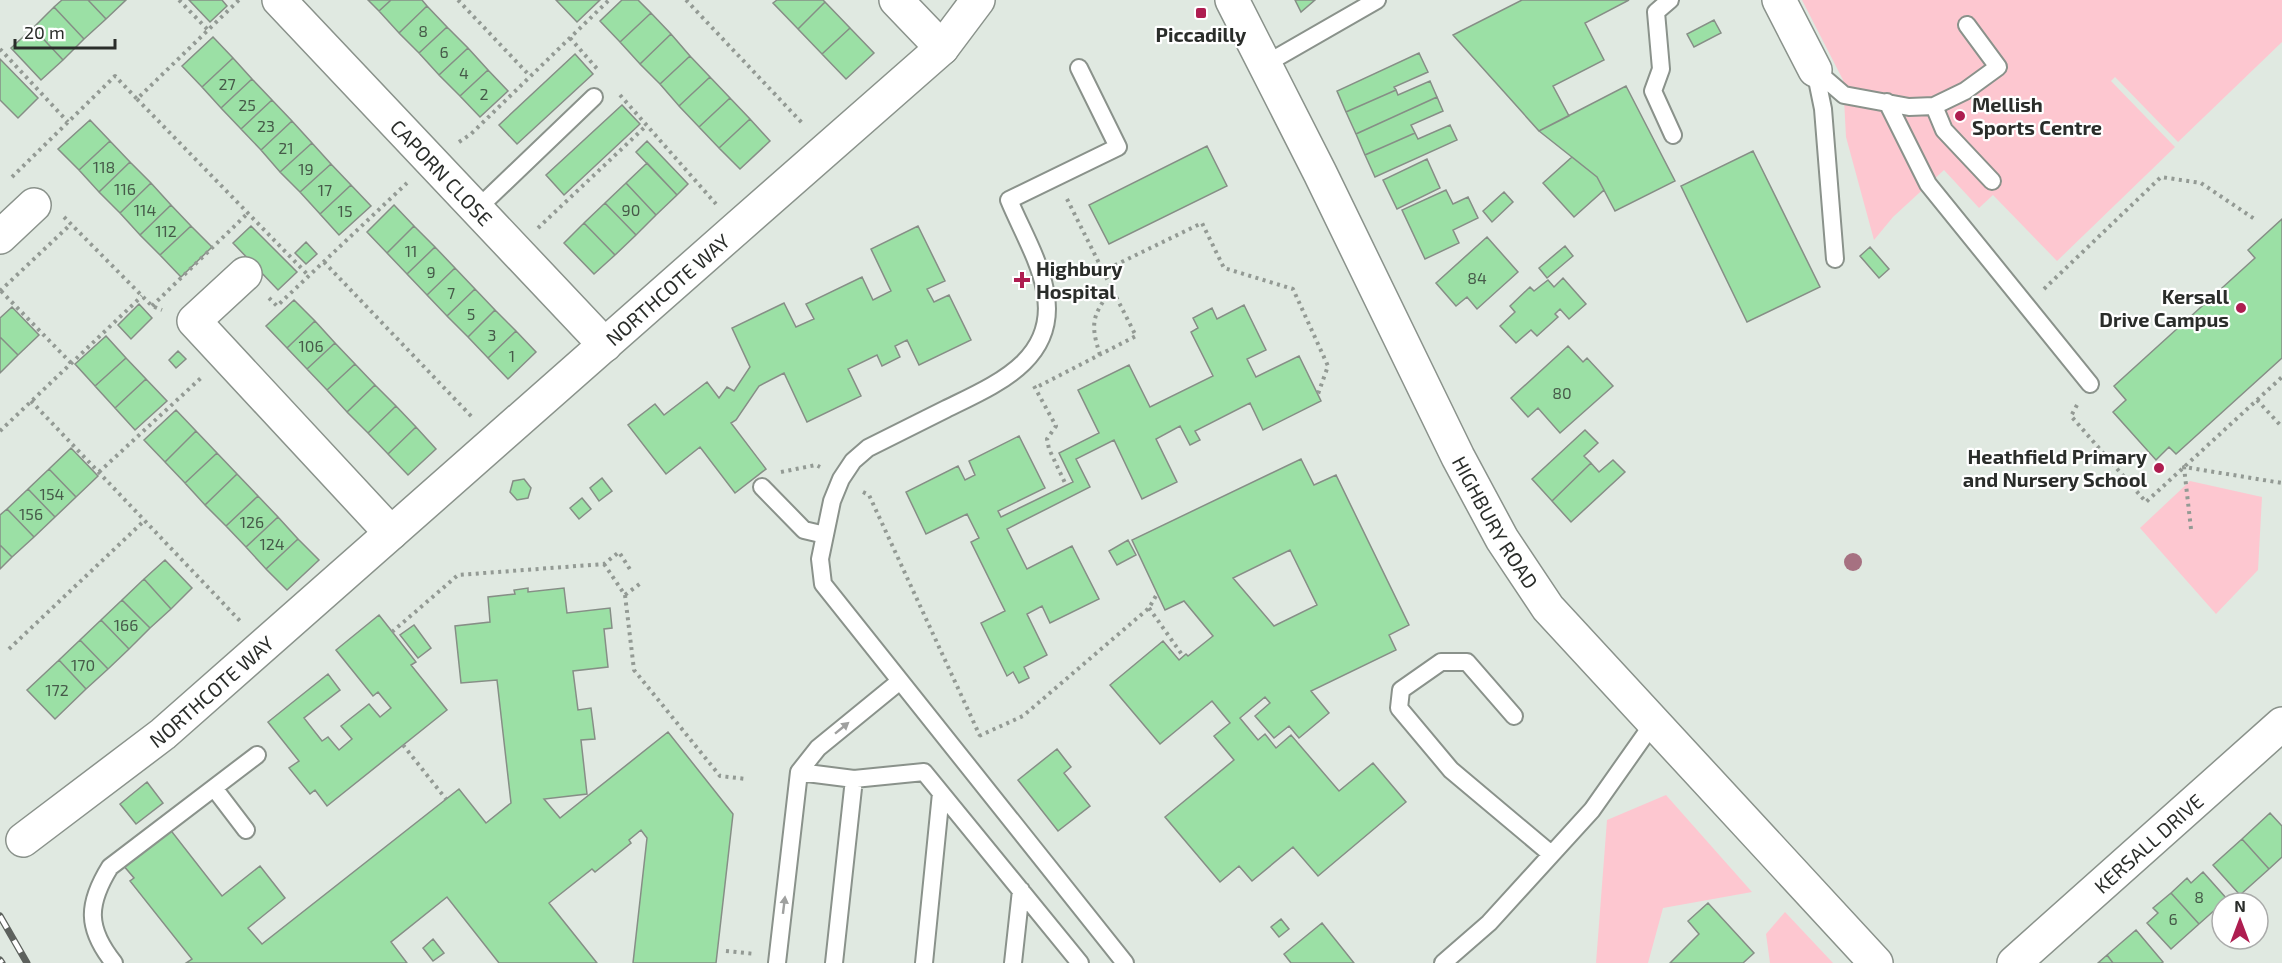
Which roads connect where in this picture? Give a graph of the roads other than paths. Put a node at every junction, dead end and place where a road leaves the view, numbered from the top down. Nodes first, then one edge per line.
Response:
1 (279, 0) edge
2 (896, 0) edge
3 (978, 0) edge
4 (1232, 0) edge
5 (1377, 0) edge
6 (1670, 0) edge
7 (1779, 0) edge
8 (1966, 25) dead end
9 (942, 48) junction
10 (1264, 65) junction
11 (1079, 68) dead end
12 (1815, 70) junction
13 (594, 97) dead end
14 (1887, 102) junction
15 (1934, 106) junction
16 (1673, 135) dead end
17 (1992, 181) dead end
18 (34, 205) dead end
19 (477, 209) junction
20 (0, 237) edge
21 (1835, 259) dead end
22 (245, 274) dead end
23 (605, 345) junction
24 (2090, 384) road end
25 (762, 487) dead end
26 (391, 533) junction
27 (825, 536) junction
28 (900, 681) junction
29 (1514, 716) dead end
30 (1654, 722) junction
31 (2282, 724) edge
32 (257, 755) dead end
33 (799, 772) junction
34 (854, 779) junction
35 (214, 788) junction
36 (942, 793) junction
37 (246, 830) dead end
38 (23, 840) dead end
39 (1551, 854) junction
40 (1021, 890) junction
41 (770, 959) edge
42 (114, 963) edge
43 (834, 963) edge
44 (924, 963) edge
45 (1013, 963) edge
46 (1080, 963) edge
47 (1125, 963) edge
48 (1443, 963) edge
49 (1876, 963) edge
50 (2014, 963) edge

1 - 19 street, CAPORN CLOSE
2 - 9 street
3 - 9 street, NORTHCOTE WAY
4 - 10 street, HIGHBURY ROAD
5 - 10 lane
6 - 16 lane
7 - 12 street
8 - 15 lane
9 - 23 street, NORTHCOTE WAY
10 - 30 street, HIGHBURY ROAD
11 - 27 lane
12 - 14 lane
12 - 21 lane
13 - 19 lane
14 - 15 lane
14 - 24 lane
15 - 17 lane
18 - 20 street
19 - 23 street, CAPORN CLOSE
22 - 26 street
23 - 26 street, NORTHCOTE WAY
25 - 27 lane
26 - 38 street, NORTHCOTE WAY
27 - 28 lane
33 -> 28 lane
28 - 47 lane
29 - 39 lane
30 - 39 lane
30 - 49 street, HIGHBURY ROAD
31 - 50 street, KERSALL DRIVE
32 - 35 lane
33 - 34 lane
41 -> 33 lane
34 - 36 lane
34 - 43 lane
35 - 37 lane
35 - 42 lane
36 - 40 lane
36 - 44 lane
39 - 48 lane
40 - 45 lane
40 - 46 lane

